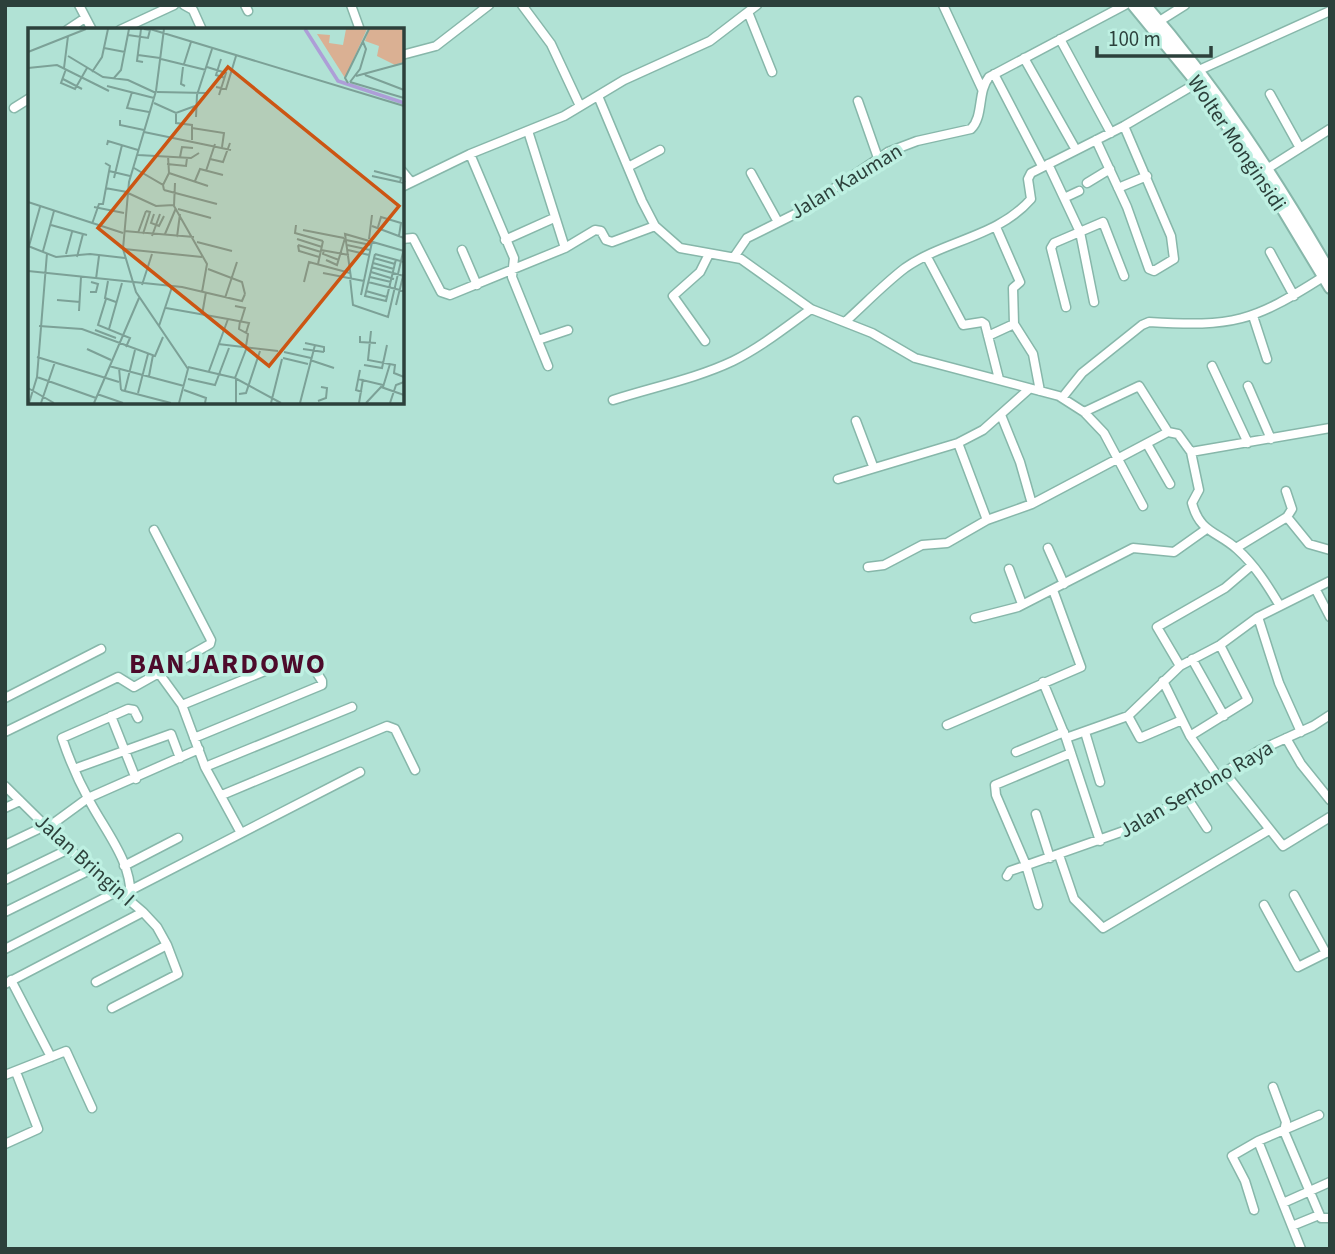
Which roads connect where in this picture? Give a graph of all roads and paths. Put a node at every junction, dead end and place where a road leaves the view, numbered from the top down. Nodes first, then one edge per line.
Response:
1 (79, 5) edge
2 (173, 5) edge
3 (184, 5) edge
4 (351, 5) edge
5 (489, 5) edge
6 (522, 5) edge
7 (757, 5) edge
8 (943, 5) edge
9 (1125, 5) edge
10 (1133, 5) edge
11 (1144, 5) edge
12 (1185, 5) edge
13 (1330, 11) edge
14 (748, 12) junction
15 (85, 18) junction
16 (1158, 22) junction
17 (70, 28) edge
18 (91, 28) edge
19 (124, 28) edge
20 (201, 28) edge
21 (359, 28) edge
22 (1060, 39) junction
23 (404, 54) edge
24 (1024, 58) junction
25 (772, 72) dead end
26 (994, 74) junction
27 (1197, 77) junction
28 (982, 89) junction
29 (1270, 93) dead end
30 (598, 96) junction
31 (28, 99) edge
32 (859, 101) dead end
33 (580, 106) junction
34 (14, 108) dead end
35 (1124, 126) junction
36 (528, 131) junction
37 (1329, 131) edge
38 (1111, 133) junction
39 (1096, 140) junction
40 (1300, 148) junction
41 (660, 150) dead end
42 (1076, 150) junction
43 (470, 154) junction
44 (878, 158) junction
45 (1045, 165) junction
46 (628, 167) junction
47 (1110, 169) junction
48 (1267, 169) junction
49 (751, 173) dead end
50 (1147, 176) junction
51 (1087, 183) dead end
52 (407, 184) edge
53 (1118, 188) junction
54 (1079, 191) dead end
55 (1065, 198) junction
56 (554, 218) junction
57 (778, 222) junction
58 (655, 226) junction
59 (996, 227) junction
60 (1080, 232) junction
61 (404, 239) edge
62 (505, 240) junction
63 (565, 248) junction
64 (462, 250) dead end
65 (1270, 252) dead end
66 (709, 254) junction
67 (734, 257) junction
68 (927, 257) junction
69 (512, 270) junction
70 (1327, 275) edge
71 (1124, 276) dead end
72 (477, 285) junction
73 (1330, 289) edge
74 (1294, 296) junction
75 (1094, 302) dead end
76 (1066, 307) dead end
77 (811, 309) junction
78 (1253, 316) junction
79 (845, 322) junction
80 (1014, 324) junction
81 (568, 330) dead end
82 (988, 336) junction
83 (538, 340) junction
84 (705, 341) dead end
85 (1268, 359) dead end
86 (548, 366) dead end
87 (1212, 366) dead end
88 (999, 379) junction
89 (1248, 386) dead end
90 (1028, 390) junction
91 (1040, 391) junction
92 (1062, 398) junction
93 (613, 400) dead end
94 (1084, 412) junction
95 (1001, 415) junction
96 (856, 421) dead end
97 (1330, 428) edge
98 (1168, 432) junction
99 (1271, 439) junction
100 (958, 443) junction
101 (1248, 443) junction
102 (1147, 444) junction
103 (1191, 452) junction
104 (1117, 461) junction
105 (873, 466) junction
106 (838, 479) dead end
107 (1170, 484) dead end
108 (1286, 492) dead end
109 (1032, 503) junction
110 (1143, 506) dead end
111 (1287, 517) junction
112 (987, 520) junction
113 (154, 530) dead end
114 (1205, 530) junction
115 (1048, 548) dead end
116 (1236, 548) junction
117 (1330, 550) edge
118 (1252, 565) junction
119 (867, 567) dead end
120 (1009, 569) dead end
121 (1330, 581) edge
122 (1064, 584) junction
123 (1054, 590) junction
124 (1315, 590) junction
125 (1022, 604) junction
126 (1280, 606) junction
127 (1258, 617) junction
128 (1330, 617) edge
129 (975, 618) dead end
130 (1220, 645) junction
131 (101, 649) dead end
132 (1192, 659) junction
133 (1181, 666) junction
134 (158, 672) junction
135 (1163, 681) junction
136 (1042, 682) junction
137 (5, 698) edge
138 (183, 705) junction
139 (352, 707) dead end
140 (1330, 715) edge
141 (111, 716) junction
142 (1128, 716) junction
143 (1224, 716) junction
144 (138, 718) dead end
145 (1182, 720) junction
146 (947, 725) dead end
147 (5, 732) edge
148 (1085, 732) junction
149 (1301, 732) junction
150 (1065, 735) junction
151 (1191, 736) junction
152 (194, 738) junction
153 (1286, 738) junction
154 (199, 749) junction
155 (1016, 751) dead end
156 (125, 752) junction
157 (1071, 753) junction
158 (180, 758) junction
159 (205, 766) junction
160 (74, 769) junction
161 (415, 770) dead end
162 (359, 772) dead end
163 (1222, 775) junction
164 (136, 779) junction
165 (1100, 782) dead end
166 (5, 786) edge
167 (222, 795) junction
168 (1186, 796) junction
169 (88, 798) junction
170 (1330, 800) edge
171 (20, 801) junction
172 (5, 808) edge
173 (1036, 814) dead end
174 (1330, 817) edge
175 (51, 824) junction
176 (1207, 828) dead end
177 (1269, 830) junction
178 (241, 832) junction
179 (178, 838) dead end
180 (1100, 841) junction
181 (5, 845) edge
182 (69, 849) junction
183 (1059, 855) junction
184 (1050, 858) junction
185 (1026, 865) junction
186 (124, 866) junction
187 (92, 869) junction
188 (1007, 876) dead end
189 (5, 880) edge
190 (131, 890) junction
191 (118, 891) junction
192 (1294, 895) dead end
193 (130, 900) junction
194 (1038, 905) dead end
195 (1264, 905) dead end
196 (5, 912) edge
197 (143, 912) junction
198 (167, 946) junction
199 (5, 948) edge
200 (1328, 953) edge
201 (8, 982) edge
202 (96, 982) dead end
203 (112, 1008) dead end
204 (51, 1057) junction
205 (16, 1072) junction
206 (5, 1075) edge
207 (1273, 1087) dead end
208 (93, 1108) dead end
209 (1319, 1115) dead end
210 (1284, 1131) junction
211 (1258, 1141) junction
212 (5, 1144) edge
213 (1330, 1182) edge
214 (1309, 1191) junction
215 (1283, 1203) junction
216 (1254, 1210) dead end
217 (1319, 1215) junction
218 (1330, 1218) edge
219 (1292, 1226) junction
220 (1301, 1249) edge

1 - 15 street
2 - 19 street
3 - 20 street
4 - 21 street
5 - 23 street
6 - 33 street
7 - 14 street
8 - 28 street
9 - 22 street, Jalan Kauman
10 - 27 main road, Wolter Monginsidi
11 - 16 main road, Wolter Monginsidi
12 - 16 street
13 - 27 street
14 - 25 street
14 - 30 street
15 - 17 street
15 - 18 street
16 - 27 main road, Wolter Monginsidi
22 - 24 street, Jalan Kauman
22 - 38 street
24 - 26 street, Jalan Kauman
24 - 42 street
26 - 28 street, Jalan Kauman
26 - 45 street
27 - 35 street
27 - 48 main road, Wolter Monginsidi
27 - 70 main road, Wolter Monginsidi
28 - 44 street, Jalan Kauman
29 - 40 street
30 - 33 street
30 - 46 street
31 - 34 street
32 - 44 street
33 - 36 street
35 - 38 street
35 - 50 street
36 - 43 street
36 - 56 street
37 - 40 street
38 - 39 street
39 - 42 street
39 - 47 street
40 - 48 street
41 - 46 street
42 - 45 street
43 - 52 street
43 - 62 street
44 - 57 street, Jalan Kauman
45 - 55 street
45 - 59 street
46 - 58 street
47 - 51 street
47 - 53 street
48 - 70 main road, Wolter Monginsidi
49 - 57 street
50 - 53 street
50 - 53 street
54 - 55 street
55 - 60 street
56 - 62 street
56 - 63 street
57 - 67 street, Jalan Kauman
58 - 63 street
58 - 66 street
59 - 68 street
59 - 80 street
60 - 71 street
60 - 75 street
60 - 76 street
61 - 72 street
62 - 69 street
63 - 69 street
64 - 72 street
65 - 74 street
66 - 67 street
66 - 84 street
67 - 77 street
68 - 79 street
68 - 82 street
69 - 72 street
69 - 83 street
70 - 73 main road, Wolter Monginsidi
70 - 74 street
74 - 78 street
77 - 79 street
77 - 93 street
78 - 85 street
78 - 92 street
79 - 88 street
80 - 82 street
80 - 91 street
81 - 83 street
82 - 88 street
83 - 86 street
87 - 101 street
88 - 90 street
89 - 99 street
90 - 91 street
90 - 95 street
91 - 92 street
92 - 94 street
94 - 98 street
94 - 104 street
95 - 100 street
95 - 109 street
96 - 105 street
97 - 99 street
98 - 102 street
98 - 103 street
99 - 101 street
100 - 105 street
100 - 112 street
101 - 103 street
102 - 104 street
102 - 107 street
103 - 114 street
104 - 109 street
104 - 110 street
105 - 106 street
108 - 111 street
109 - 112 street
111 - 116 street
111 - 117 street
112 - 119 street
113 - 134 street
114 - 116 street
114 - 122 street
115 - 122 street
116 - 118 street
118 - 126 street
118 - 133 street
120 - 125 street
121 - 124 street
122 - 123 street
123 - 125 street
123 - 136 street
124 - 126 street
124 - 128 street
125 - 129 street
126 - 127 street
127 - 130 street
127 - 149 street
130 - 132 street
130 - 143 street
131 - 137 street
132 - 133 street
132 - 143 street
133 - 135 street
134 - 138 street
134 - 147 street
135 - 142 street
135 - 145 street
136 - 146 street
136 - 150 street, Jalan Sentono Raya
138 - 152 street
138 - 152 street
139 - 159 street
140 - 149 street, Jalan Sentono Raya
141 - 144 street
141 - 156 street
141 - 160 street
142 - 145 street
142 - 148 street
143 - 151 street
145 - 151 street
148 - 150 street
148 - 165 street
149 - 153 street, Jalan Sentono Raya
150 - 155 street
150 - 157 street, Jalan Sentono Raya
151 - 163 street
152 - 154 street
153 - 163 street, Jalan Sentono Raya
153 - 170 street
154 - 158 street
154 - 159 street
156 - 158 street
156 - 160 street
156 - 164 street
157 - 180 street, Jalan Sentono Raya
157 - 185 street
158 - 164 street
159 - 167 street
160 - 169 street
161 - 167 street
162 - 178 street
163 - 168 street, Jalan Sentono Raya
163 - 177 street
164 - 169 street
166 - 171 street, Jalan Bringin I
167 - 178 street
168 - 176 street
168 - 180 street, Jalan Sentono Raya
169 - 175 street
169 - 186 street
171 - 172 street
171 - 175 street, Jalan Bringin I
173 - 184 street
174 - 177 street
175 - 181 street
175 - 182 street, Jalan Bringin I
177 - 183 street
178 - 190 street
179 - 186 street
180 - 183 street
182 - 187 street, Jalan Bringin I
182 - 189 street
183 - 184 street
184 - 185 street
185 - 188 street
185 - 194 street
186 - 190 street
187 - 191 street, Jalan Bringin I
187 - 196 street
190 - 193 street
191 - 193 street, Jalan Bringin I
191 - 199 street
192 - 200 street
193 - 197 street, Jalan Bringin I
195 - 200 street
197 - 198 street
197 - 201 street, Jalan Bringin I
198 - 202 street
198 - 203 street
201 - 204 street
204 - 205 street
204 - 208 street
205 - 206 street
205 - 212 street
207 - 210 street
209 - 210 street
210 - 211 street
210 - 214 street
211 - 215 street
211 - 216 street
213 - 214 street
214 - 215 street
214 - 217 street
215 - 219 street
217 - 218 street
217 - 219 street
219 - 220 street

